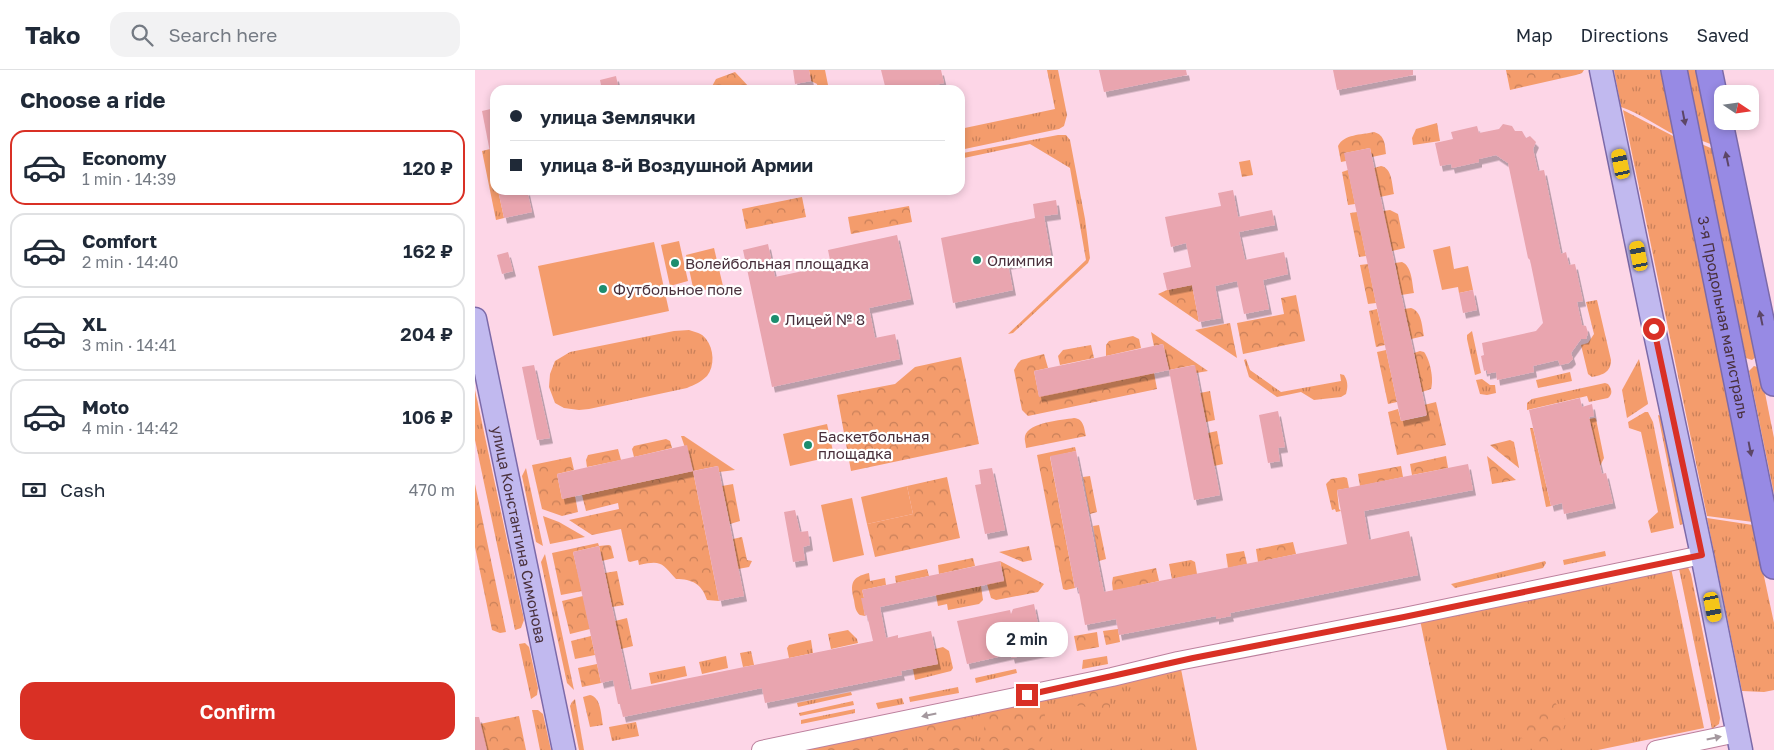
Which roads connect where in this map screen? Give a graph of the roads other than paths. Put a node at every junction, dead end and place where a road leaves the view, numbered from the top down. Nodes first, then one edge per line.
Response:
1 (1601, 70) edge
2 (1674, 70) edge
3 (1709, 70) edge
4 (475, 319) edge
5 (1774, 383) edge
6 (1702, 555) junction
7 (1774, 566) edge
8 (1739, 742) edge
9 (564, 750) edge
10 (761, 750) edge
11 (1656, 750) edge

1 - 6 main road
2 -> 7 highway, 3-я Продольная магистраль
5 -> 3 highway
4 - 9 main road, улица Константина Симонова
6 - 8 main road
6 -> 10 street
11 -> 8 street

